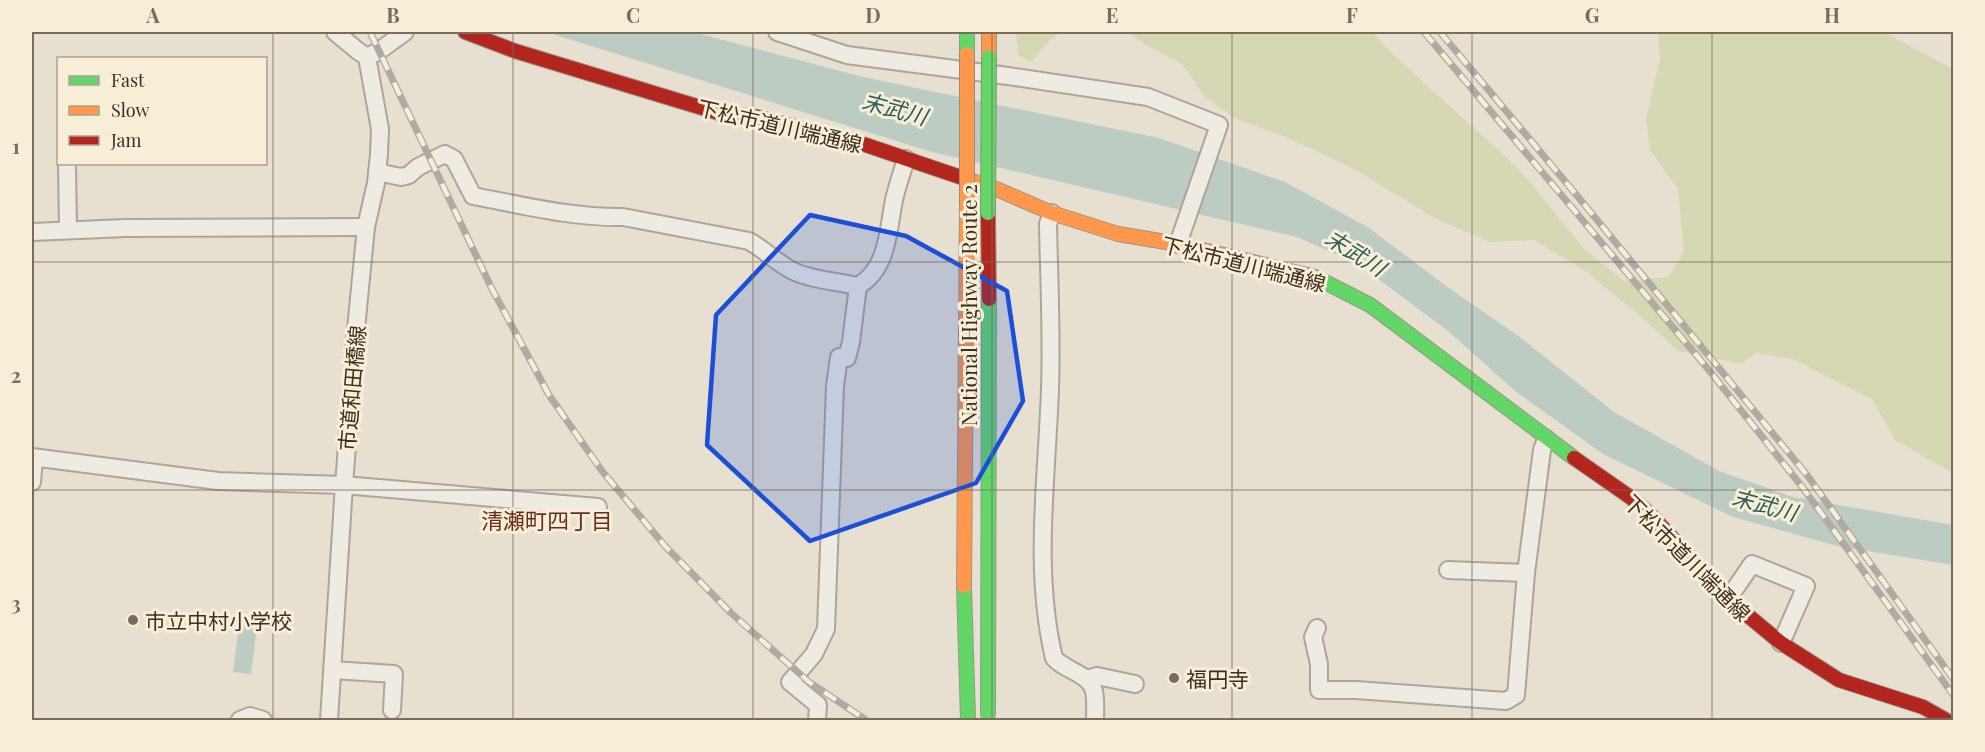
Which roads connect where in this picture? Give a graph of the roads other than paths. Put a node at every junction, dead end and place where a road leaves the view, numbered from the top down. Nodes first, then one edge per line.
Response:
1 (334, 32) edge
2 (405, 32) edge
3 (465, 32) edge
4 (777, 32) edge
5 (967, 32) edge
6 (989, 32) edge
7 (368, 57) junction
8 (906, 159) junction
9 (67, 165) edge
10 (377, 172) junction
11 (1052, 213) junction
12 (366, 227) junction
13 (68, 230) junction
14 (32, 232) edge
15 (1179, 240) junction
16 (858, 286) junction
17 (1546, 439) junction
18 (33, 458) edge
19 (32, 482) edge
20 (344, 485) junction
21 (598, 507) dead end
22 (964, 570) junction
23 (1448, 570) dead end
24 (1526, 573) junction
25 (988, 579) junction
26 (1728, 599) junction
27 (1317, 628) dead end
28 (1781, 644) junction
29 (333, 669) junction
30 (1087, 679) junction
31 (1135, 684) dead end
32 (953, 689) dead end
33 (392, 710) dead end
34 (240, 720) edge
35 (263, 720) edge
36 (329, 720) edge
37 (818, 720) edge
38 (968, 720) edge
39 (988, 720) edge
40 (998, 720) edge
41 (1095, 720) edge
42 (1946, 720) edge

1 - 7 street
2 - 7 street
3 - 8 main road, 下松市道川端通線
4 - 15 street
5 - 22 main road, National Highway Route 2, bridge
6 - 25 main road, National Highway Route 2, bridge
7 - 10 street, 市道和田橋線
8 - 11 main road, 下松市道川端通線
8 - 16 street
9 - 13 street
10 - 12 street, 市道和田橋線
10 - 16 street
11 - 15 main road, 下松市道川端通線
11 - 30 street
12 - 13 street
12 - 20 street, 市道和田橋線
13 - 14 street
15 - 17 main road, 下松市道川端通線
16 - 37 street
17 - 24 street
17 - 26 main road, 下松市道川端通線
18 - 19 street
18 - 20 street
20 - 21 street
20 - 29 street, 市道和田橋線
22 - 32 main road, National Highway Route 2
22 - 38 main road, National Highway Route 2
23 - 24 street
24 - 27 street
25 - 39 main road, National Highway Route 2
25 - 40 main road, National Highway Route 2
26 - 28 main road, 下松市道川端通線
26 - 28 street
28 - 42 main road, 下松市道川端通線
29 - 33 street
29 - 36 street, 市道和田橋線
30 - 31 street
30 - 41 street
34 - 35 street

